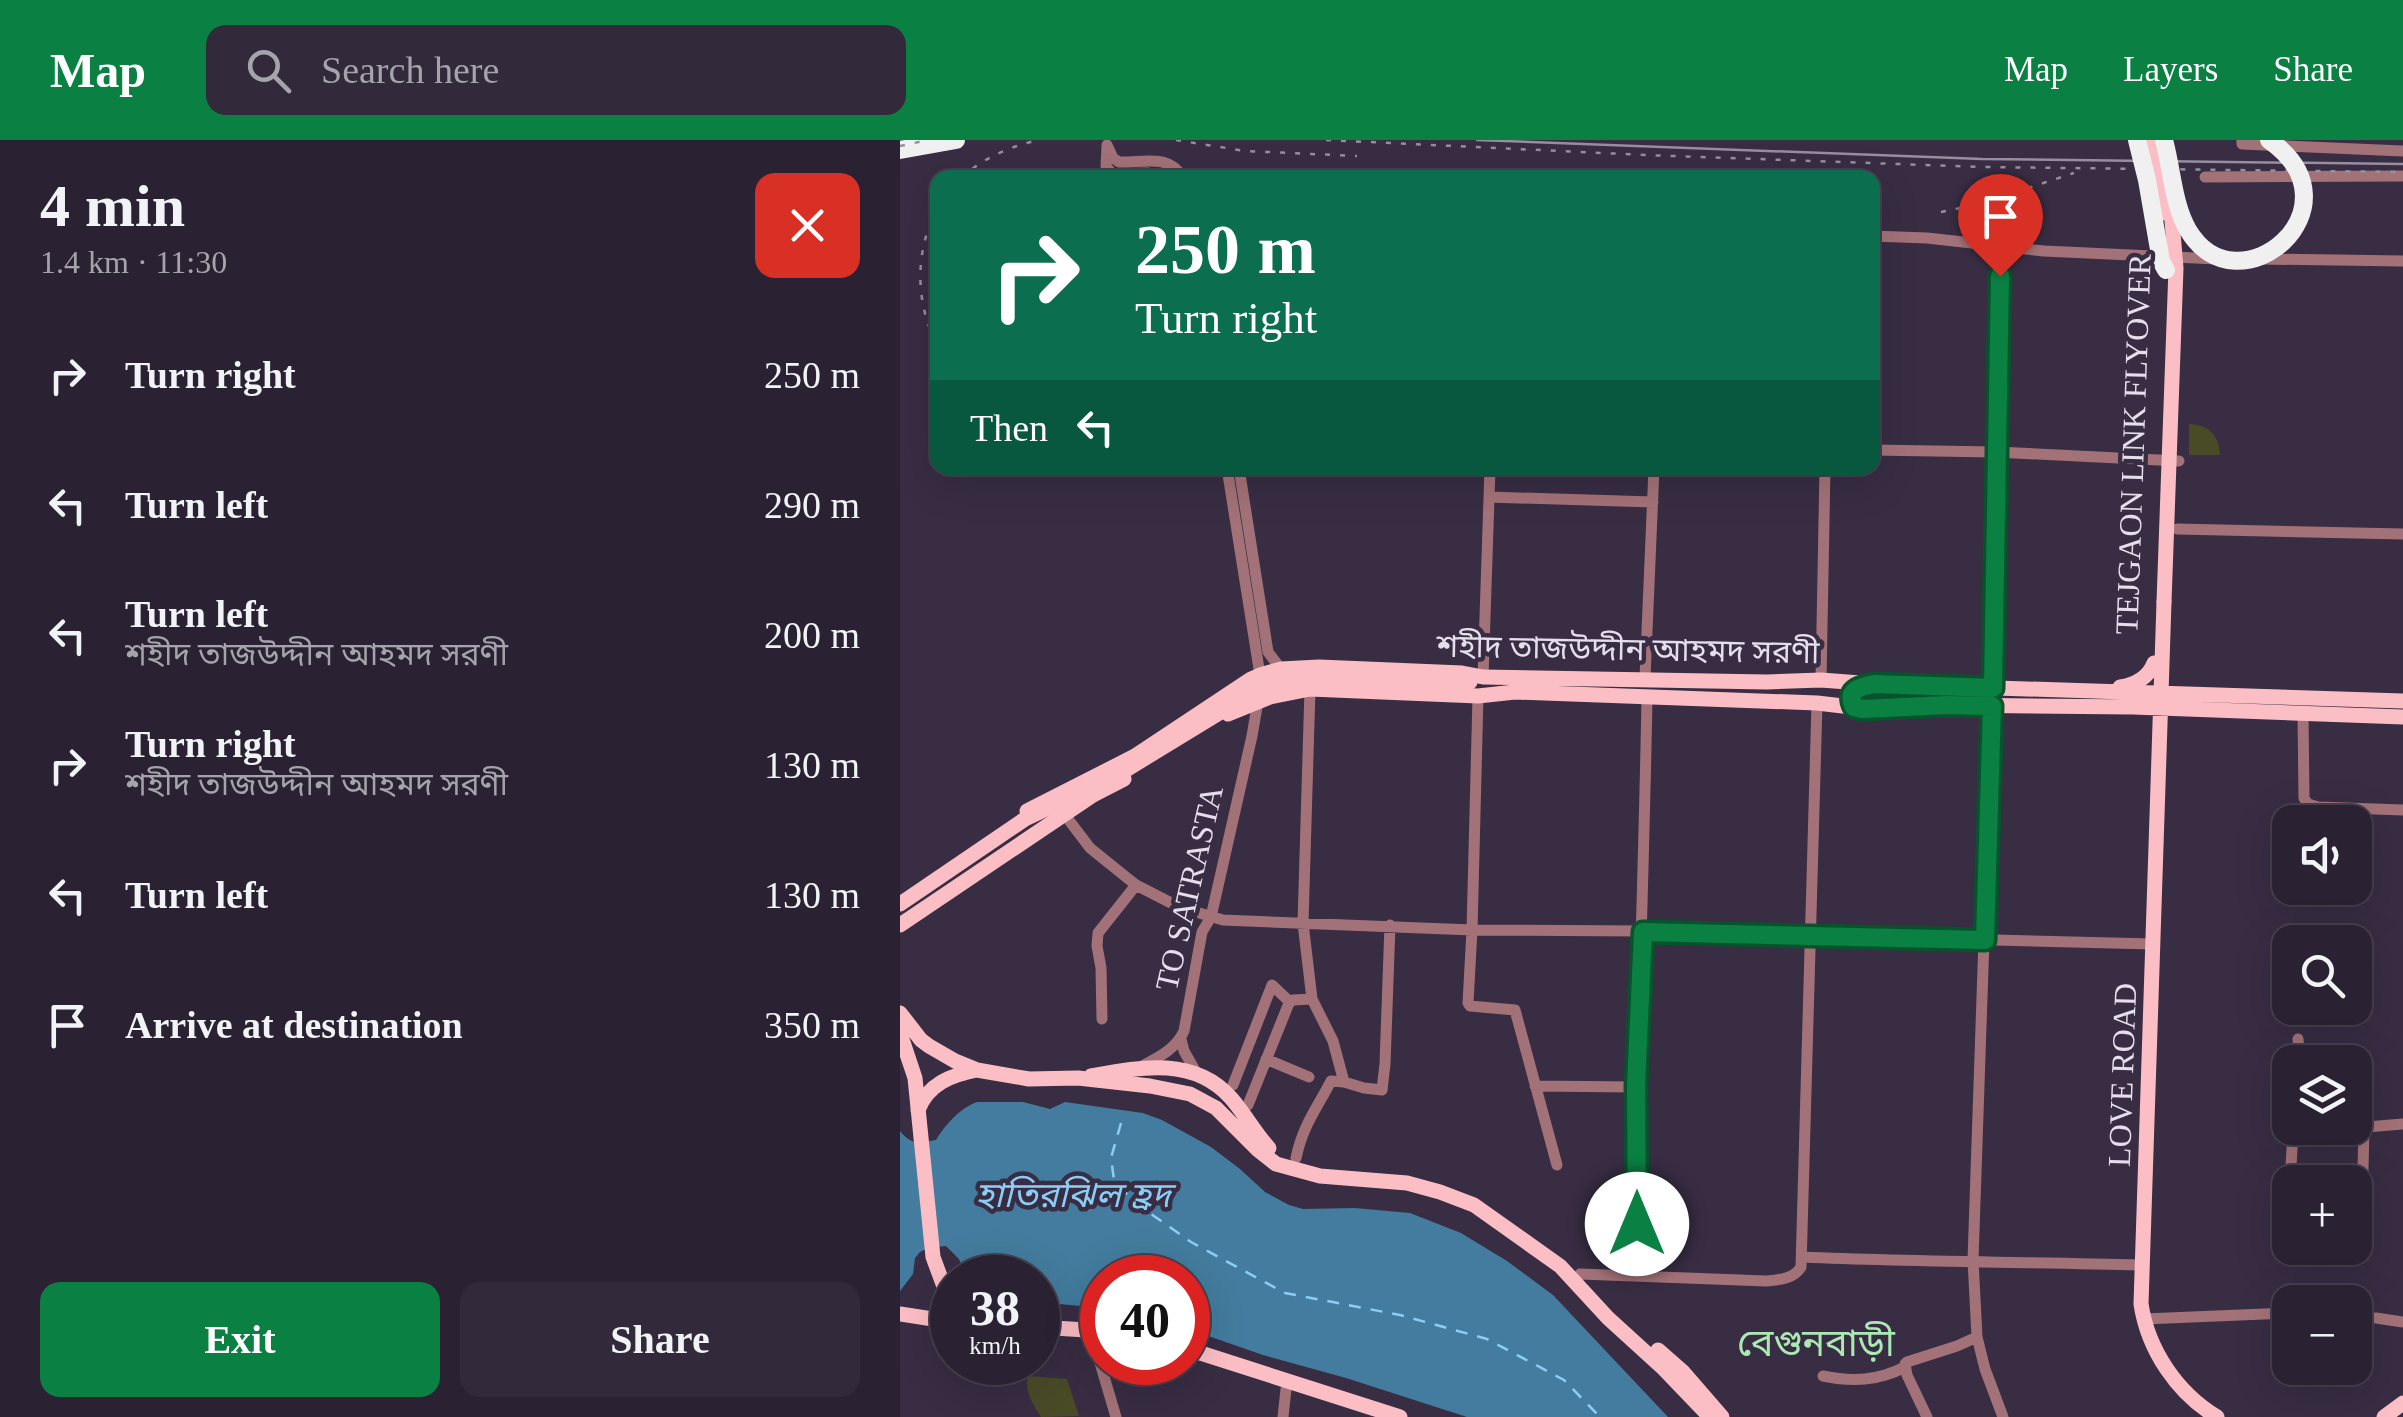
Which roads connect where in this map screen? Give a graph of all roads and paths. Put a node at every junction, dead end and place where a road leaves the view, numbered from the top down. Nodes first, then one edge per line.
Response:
1 (956, 140) edge
2 (2136, 140) edge
3 (2150, 140) edge
4 (2162, 140) edge
5 (2242, 140) edge
6 (2269, 140) edge
7 (1107, 143) edge
8 (2296, 143) edge
9 (900, 150) edge
10 (2403, 151) edge
11 (1109, 170) edge
12 (1179, 170) edge
13 (2403, 176) edge
14 (2204, 177) dead end
15 (1880, 236) edge
16 (2000, 245) junction
17 (2403, 261) edge
18 (2166, 270) junction
19 (1880, 450) edge
20 (1996, 452) junction
21 (2179, 461) dead end
22 (1228, 475) edge
23 (1240, 475) edge
24 (1490, 475) edge
25 (1654, 475) edge
26 (1825, 475) edge
27 (1489, 497) junction
28 (1652, 502) junction
29 (2177, 529) dead end
30 (2403, 534) edge
31 (2160, 602) junction
32 (2158, 663) junction
33 (1281, 669) junction
34 (1260, 675) junction
35 (1645, 678) junction
36 (1827, 680) junction
37 (1874, 684) junction
38 (1477, 685) junction
39 (1237, 688) junction
40 (1993, 688) junction
41 (1305, 689) junction
42 (2078, 691) junction
43 (1278, 694) junction
44 (1647, 697) junction
45 (2164, 697) junction
46 (2403, 700) edge
47 (1252, 703) junction
48 (1817, 703) junction
49 (2280, 705) junction
50 (1992, 706) junction
51 (1854, 707) junction
52 (2132, 707) junction
53 (2302, 714) junction
54 (1226, 715) junction
55 (2403, 717) edge
56 (1252, 736) junction
57 (2159, 796) junction
58 (1086, 798) junction
59 (2403, 810) edge
60 (1065, 815) junction
61 (1136, 885) junction
62 (900, 902) edge
63 (1189, 911) junction
64 (900, 916) edge
65 (1210, 917) junction
66 (1303, 923) junction
67 (900, 925) edge
68 (1390, 925) junction
69 (1472, 930) junction
70 (1643, 932) junction
71 (1202, 934) junction
72 (1812, 936) junction
73 (1985, 940) junction
74 (2153, 944) junction
75 (900, 998) edge
76 (1312, 999) junction
77 (1290, 1002) junction
78 (900, 1013) edge
79 (1102, 1018) dead end
80 (900, 1033) edge
81 (1180, 1039) junction
82 (2298, 1039) dead end
83 (2299, 1045) edge
84 (944, 1054) junction
85 (1266, 1059) junction
86 (1141, 1067) junction
87 (977, 1070) junction
88 (1197, 1074) junction
89 (1309, 1077) dead end
90 (1078, 1078) junction
91 (1344, 1082) junction
92 (1232, 1086) dead end
93 (1535, 1086) junction
94 (1636, 1086) junction
95 (1248, 1104) dead end
96 (919, 1118) junction
97 (2403, 1124) edge
98 (2372, 1126) edge
99 (1296, 1158) dead end
100 (1557, 1166) dead end
101 (1311, 1170) junction
102 (1637, 1224) dead end
103 (934, 1255) edge
104 (1803, 1257) junction
105 (1973, 1260) junction
106 (2141, 1266) junction
107 (1580, 1274) junction
108 (900, 1314) edge
109 (2272, 1314) edge
110 (2376, 1318) dead end
111 (930, 1319) edge
112 (2144, 1319) junction
113 (2403, 1322) edge
114 (1977, 1337) junction
115 (1210, 1357) edge
116 (1210, 1365) edge
117 (1905, 1367) junction
118 (1822, 1376) dead end
119 (1109, 1385) edge
120 (1286, 1390) junction
121 (2403, 1403) edge
122 (2215, 1416) edge
123 (1116, 1417) edge
124 (1282, 1417) edge
125 (1376, 1417) edge
126 (1400, 1417) edge
127 (1710, 1417) edge
128 (1722, 1417) edge
129 (1928, 1417) edge
130 (2003, 1417) edge
131 (2384, 1417) edge

1 - 9 highway
2 - 18 highway, bridge
3 - 18 main road, TEJGAON LINK FLYOVER, bridge
4 - 6 highway, bridge
4 - 31 main road, TEJGAON LINK FLYOVER, bridge
5 - 8 street
7 - 11 street
7 - 12 street
8 - 10 street
13 - 14 street
15 - 16 street
16 - 17 street
16 - 20 street
18 - 31 main road, TEJGAON LINK FLYOVER
19 - 20 street
20 - 21 street
20 - 40 street
22 - 34 street
23 - 33 street
24 - 27 street
25 - 28 street
26 - 36 street
27 - 28 street
27 - 38 street
28 - 35 street
29 - 30 street
31 - 32 main road, TEJGAON LINK FLYOVER
32 - 42 main road, TEJGAON LINK FLYOVER
32 - 45 main road, LOVE ROAD
32 - 45 main road
33 - 34 main road, শহীদ তাজউদ্দীন আহমদ সরণী
33 - 38 main road, শহীদ তাজউদ্দীন আহমদ সরণী
33 - 41 main road
34 - 39 main road, শহীদ তাজউদ্দীন আহমদ সরণী
34 - 43 main road
34 - 47 main road
35 - 36 main road, শহীদ তাজউদ্দীন আহমদ সরণী
35 - 38 main road, শহীদ তাজউদ্দীন আহমদ সরণী
36 - 37 main road, শহীদ তাজউদ্দীন আহমদ সরণী
36 - 48 main road
37 - 40 main road, শহীদ তাজউদ্দীন আহমদ সরণী
37 - 51 main road
38 - 41 main road, শহীদ তাজউদ্দীন আহমদ সরণী
38 - 44 main road, শহীদ তাজউদ্দীন আহমদ সরণী
38 - 62 main road, bridge
38 - 69 street
39 - 47 main road
39 - 62 main road, শহীদ তাজউদ্দীন আহমদ সরণী
40 - 42 main road, শহীদ তাজউদ্দীন আহমদ সরণী
41 - 43 main road, শহীদ তাজউদ্দীন আহমদ সরণী
41 - 66 street
42 - 45 main road, শহীদ তাজউদ্দীন আহমদ সরণী
43 - 47 main road, শহীদ তাজউদ্দীন আহমদ সরণী
44 - 48 main road, শহীদ তাজউদ্দীন আহমদ সরণী
44 - 70 street
45 - 49 main road
45 - 52 main road, শহীদ তাজউদ্দীন আহমদ সরণী
45 - 57 main road, LOVE ROAD
46 - 49 main road
47 - 54 main road, শহীদ তাজউদ্দীন আহমদ সরণী
47 - 56 street, TO SATRASTA
48 - 51 main road, শহীদ তাজউদ্দীন আহমদ সরণী
48 - 72 street
49 - 53 main road
50 - 51 main road, শহীদ তাজউদ্দীন আহমদ সরণী
50 - 52 main road, শহীদ তাজউদ্দীন আহমদ সরণী
50 - 73 street
52 - 57 main road
53 - 55 main road
53 - 59 street
54 - 56 street
54 - 58 main road, শহীদ তাজউদ্দীন আহমদ সরণী
56 - 65 street, TO SATRASTA
57 - 74 main road, LOVE ROAD
58 - 60 main road
58 - 64 main road, bridge
60 - 61 street
60 - 67 main road
61 - 63 street
61 - 79 street
63 - 65 street
63 - 71 street
65 - 66 street
65 - 71 street, TO SATRASTA
66 - 68 street
66 - 76 street
68 - 69 street
68 - 91 street
69 - 70 street
69 - 93 street
70 - 72 street
70 - 94 street
71 - 81 street, TO SATRASTA
72 - 73 street
72 - 104 street
73 - 74 street
73 - 105 street
74 - 106 main road, LOVE ROAD
75 - 84 main road
76 - 77 street
76 - 91 street
77 - 85 street
77 - 92 street
78 - 84 main road
80 - 96 main road
81 - 86 street, TO SATRASTA
81 - 88 street
82 - 83 street
84 - 87 main road
85 - 89 street
85 - 95 street
86 - 88 main road
86 - 90 main road
87 - 90 main road
87 - 96 main road
88 - 101 main road
90 - 101 main road
91 - 99 street
93 - 94 street
93 - 100 street
94 - 102 street
96 - 103 main road
97 - 98 street
101 - 107 main road
101 - 127 main road
104 - 105 street
104 - 107 street
105 - 106 street
105 - 114 street
106 - 112 main road, LOVE ROAD
107 - 128 main road
108 - 111 main road
109 - 112 street
110 - 113 street
112 - 122 main road, LOVE ROAD
114 - 117 street
114 - 130 street
115 - 126 main road
116 - 120 main road
117 - 118 street
117 - 129 street
119 - 123 street
120 - 124 street
120 - 125 main road
121 - 131 main road

